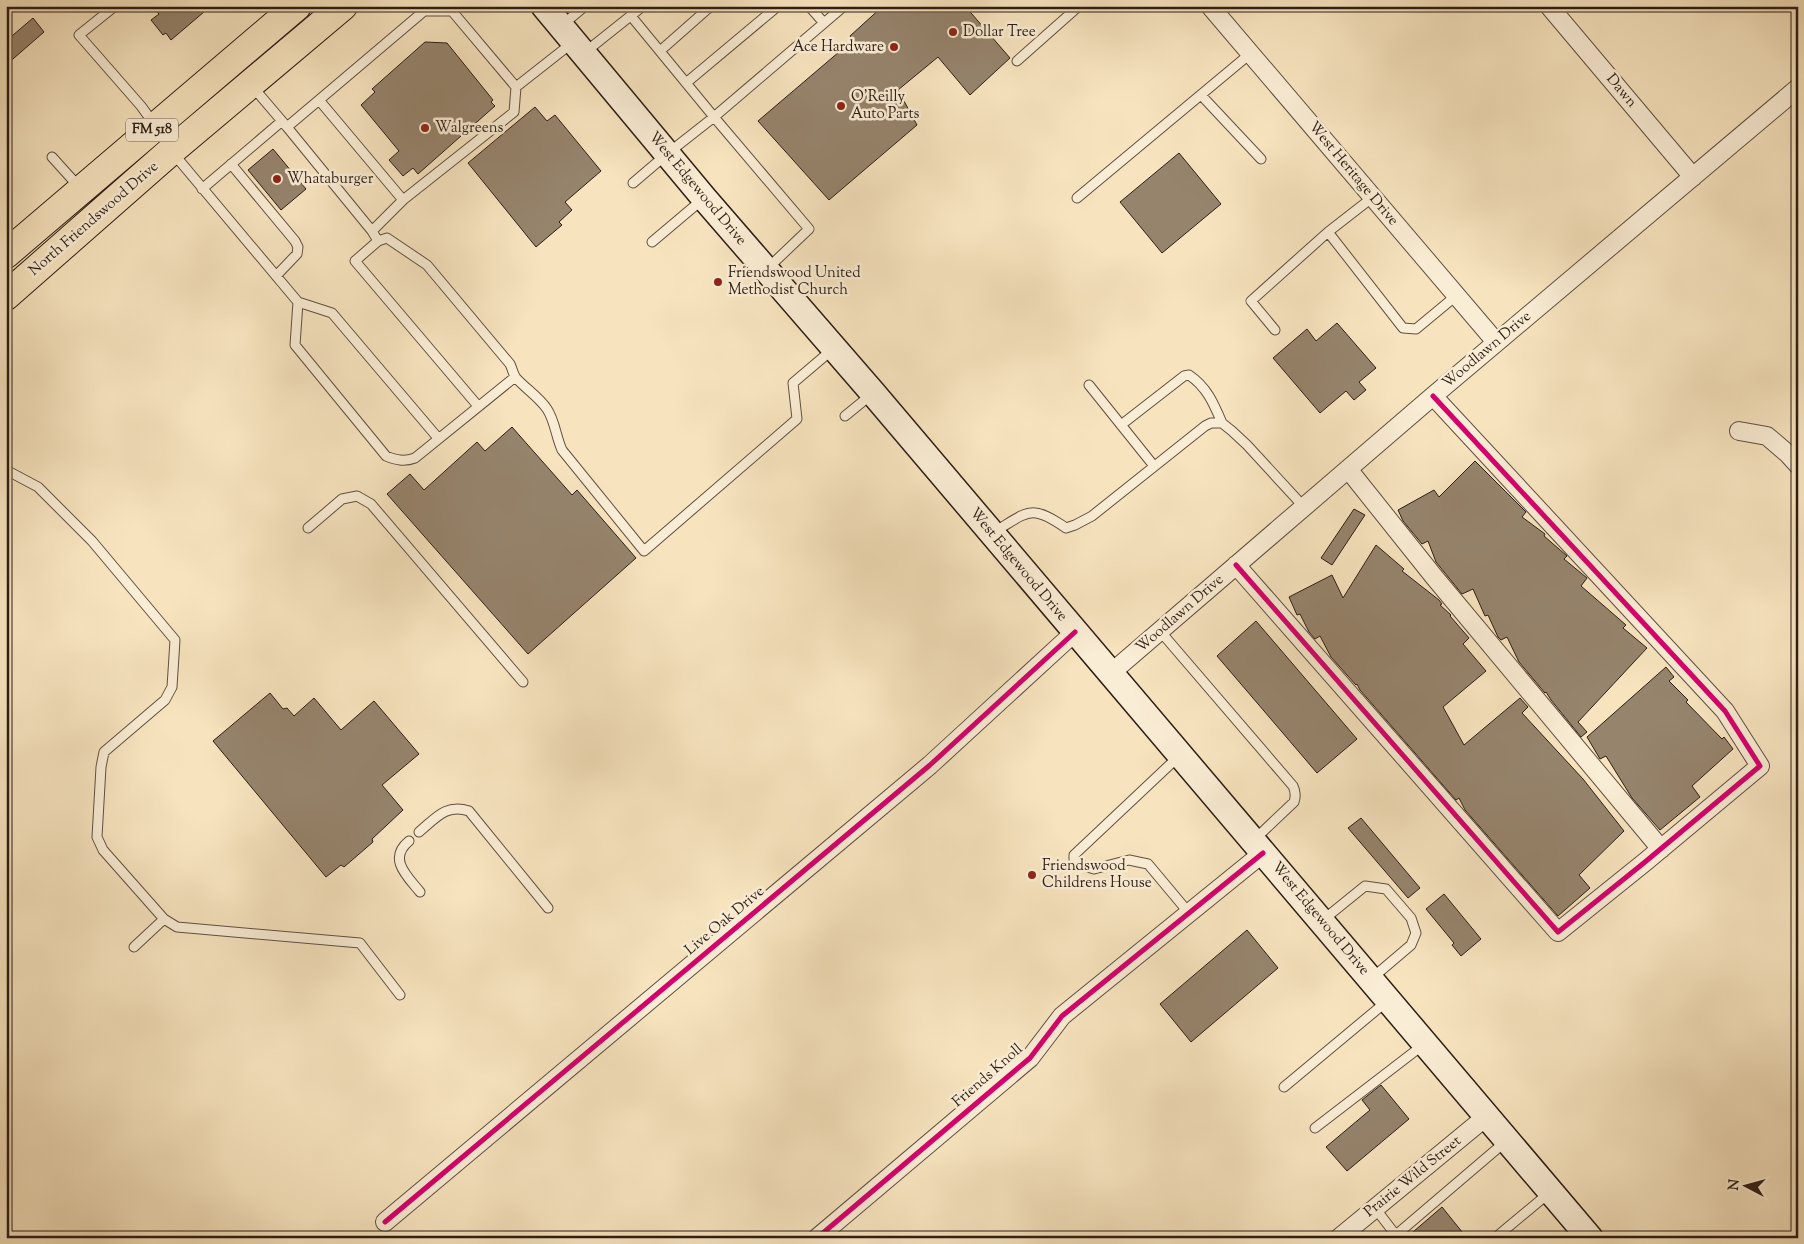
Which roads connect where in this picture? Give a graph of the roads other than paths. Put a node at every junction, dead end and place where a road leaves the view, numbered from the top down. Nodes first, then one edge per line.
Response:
1 (116, 6) edge
2 (297, 6) edge
3 (343, 6) edge
4 (544, 6) edge
5 (585, 6) edge
6 (643, 6) edge
7 (711, 6) edge
8 (778, 6) edge
9 (809, 6) edge
10 (844, 6) edge
11 (1079, 6) edge
12 (1210, 6) edge
13 (1549, 6) edge
14 (631, 16) junction
15 (824, 23) junction
16 (573, 40) junction
17 (660, 51) junction
18 (1250, 53) junction
19 (1017, 61) dead end
20 (686, 83) junction
21 (250, 84) junction
22 (516, 87) junction
23 (1798, 88) edge
24 (1201, 94) junction
25 (319, 100) junction
26 (714, 117) junction
27 (285, 124) junction
28 (156, 126) junction
29 (171, 151) junction
30 (667, 154) junction
31 (52, 157) dead end
32 (1260, 159) dead end
33 (231, 164) junction
34 (1693, 176) junction
35 (633, 183) dead end
36 (80, 189) junction
37 (202, 189) junction
38 (1373, 197) junction
39 (704, 198) junction
40 (1077, 198) dead end
41 (403, 200) junction
42 (372, 231) junction
43 (1328, 232) junction
44 (378, 241) junction
45 (652, 242) dead end
46 (6, 254) edge
47 (766, 270) junction
48 (276, 276) junction
49 (1456, 295) junction
50 (6, 296) edge
51 (298, 302) junction
52 (1275, 330) dead end
53 (1496, 342) junction
54 (833, 349) junction
55 (515, 377) junction
56 (1089, 385) dead end
57 (873, 393) junction
58 (1433, 396) junction
59 (478, 406) junction
60 (844, 416) dead end
61 (1222, 423) junction
62 (1121, 425) junction
63 (1739, 431) dead end
64 (438, 438) junction
65 (1798, 465) edge
66 (1154, 466) junction
67 (1348, 469) junction
68 (6, 470) edge
69 (1304, 507) junction
70 (308, 528) dead end
71 (992, 534) junction
72 (1236, 565) junction
73 (1160, 631) junction
74 (1075, 632) junction
75 (1111, 674) junction
76 (523, 682) dead end
77 (1180, 755) junction
78 (419, 832) dead end
79 (409, 841) dead end
80 (1258, 847) junction
81 (1660, 849) junction
82 (420, 892) dead end
83 (548, 908) dead end
84 (1189, 914) junction
85 (164, 919) junction
86 (1321, 922) junction
87 (134, 947) dead end
88 (1371, 979) junction
89 (400, 994) dead end
90 (1388, 1000) junction
91 (1425, 1043) junction
92 (1284, 1087) dead end
93 (1487, 1116) junction
94 (1315, 1128) dead end
95 (1507, 1140) junction
96 (1551, 1191) junction
97 (1375, 1208) junction
98 (385, 1222) dead end
99 (1397, 1236) edge
100 (818, 1238) edge
101 (1339, 1238) edge
102 (1495, 1238) edge
103 (1590, 1238) edge

1 - 28 lane
2 - 28 main road, North Friendswood Drive / FM 518
3 - 21 main road, North Friendswood Drive / FM 518
4 - 16 main road, West Edgewood Drive
5 - 16 lane
6 - 14 lane
7 - 17 lane
8 - 20 lane
9 - 15 lane
10 - 15 lane
11 - 19 lane
12 - 18 street, West Heritage Drive
13 - 34 street, Dawn
14 - 16 lane
14 - 17 lane
15 - 26 lane
16 - 22 lane
16 - 30 main road, West Edgewood Drive
17 - 20 lane
18 - 24 lane
18 - 38 street, West Heritage Drive
20 - 26 lane
21 - 27 lane
21 - 29 main road, North Friendswood Drive / FM 518
22 - 25 lane
22 - 41 lane
23 - 34 street, Woodlawn Drive
24 - 32 lane
24 - 40 lane
25 - 27 lane
25 - 41 lane
26 - 30 lane
26 - 47 lane
27 - 33 lane
27 - 42 lane
28 - 29 main road
28 - 36 main road, North Friendswood Drive / FM 518
29 - 37 lane
29 - 50 main road, North Friendswood Drive / FM 518
30 - 35 lane
30 - 39 main road, West Edgewood Drive
31 - 36 lane
33 - 37 lane
33 - 48 lane
34 - 53 street, Woodlawn Drive
36 - 46 main road, North Friendswood Drive / FM 518
37 - 48 lane
38 - 43 lane
38 - 49 street, West Heritage Drive
39 - 45 lane
39 - 47 main road, West Edgewood Drive
41 - 42 lane
42 - 44 lane
43 - 49 lane
43 - 52 lane
44 - 55 lane
44 - 59 lane
47 - 54 main road, West Edgewood Drive
48 - 51 lane
49 - 53 street, West Heritage Drive
51 - 64 lane
51 - 64 lane
53 - 58 street, Woodlawn Drive
54 - 55 lane
54 - 57 main road, West Edgewood Drive
55 - 59 lane
56 - 62 lane
57 - 60 lane
57 - 71 main road, West Edgewood Drive
58 - 67 street, Woodlawn Drive
58 - 81 street
59 - 64 lane
61 - 62 lane
61 - 66 lane
61 - 69 lane
62 - 66 lane
63 - 65 street
66 - 71 lane
67 - 69 street, Woodlawn Drive
67 - 81 street
68 - 85 lane
69 - 72 street, Woodlawn Drive
70 - 76 lane
71 - 74 main road, West Edgewood Drive
72 - 73 street, Woodlawn Drive
72 - 81 street
73 - 75 street, Woodlawn Drive
73 - 80 lane
74 - 75 main road, West Edgewood Drive
74 - 98 street, Live Oak Drive
75 - 77 main road, West Edgewood Drive
77 - 80 main road, West Edgewood Drive
77 - 84 lane
78 - 83 lane
79 - 82 lane
80 - 84 street, Friends Knoll
80 - 86 main road, West Edgewood Drive
84 - 100 street, Friends Knoll
85 - 87 lane
85 - 89 lane
86 - 88 main road, West Edgewood Drive
86 - 88 lane
88 - 90 main road, West Edgewood Drive
90 - 91 main road, West Edgewood Drive
90 - 92 lane
91 - 93 main road, West Edgewood Drive
91 - 94 lane
93 - 95 main road, West Edgewood Drive
93 - 97 street, Prairie Wild Street
95 - 96 main road, West Edgewood Drive
95 - 99 lane
96 - 102 lane
96 - 103 main road, West Edgewood Drive
97 - 99 lane
97 - 101 street, Prairie Wild Street

